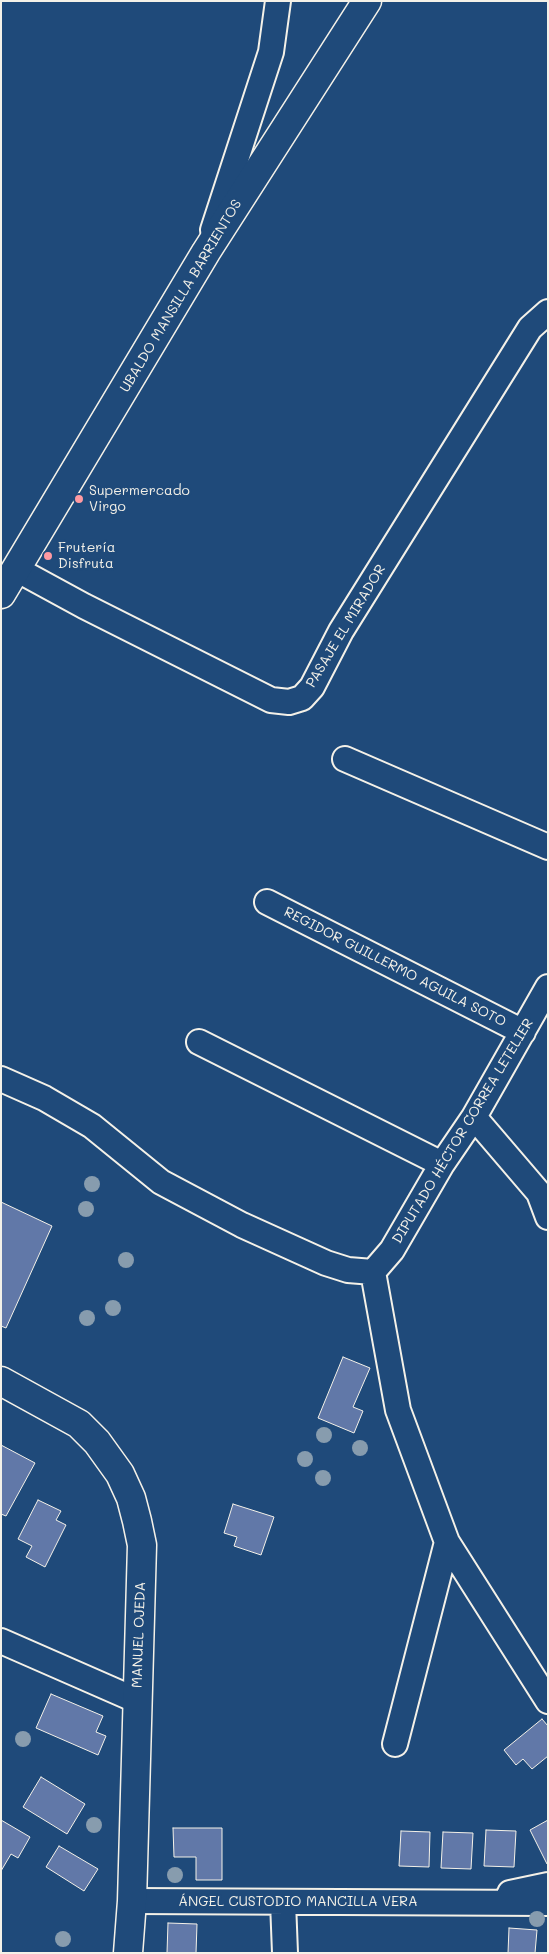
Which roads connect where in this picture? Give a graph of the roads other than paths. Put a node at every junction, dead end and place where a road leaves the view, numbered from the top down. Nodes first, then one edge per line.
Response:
1 (278, 1) edge
2 (367, 1) edge
3 (206, 252) junction
4 (548, 312) edge
5 (16, 568) junction
6 (1, 594) edge
7 (345, 759) dead end
8 (548, 847) edge
9 (267, 902) dead end
10 (548, 987) edge
11 (523, 1032) junction
12 (200, 1042) dead end
13 (1, 1079) edge
14 (474, 1118) junction
15 (442, 1164) junction
16 (548, 1217) edge
17 (373, 1272) junction
18 (1, 1381) edge
19 (447, 1542) junction
20 (1, 1641) edge
21 (138, 1701) junction
22 (548, 1701) edge
23 (395, 1744) dead end
24 (548, 1885) edge
25 (132, 1901) junction
26 (283, 1902) junction
27 (464, 1902) junction
28 (548, 1903) edge
29 (128, 1953) edge
30 (285, 1953) edge

1 - 3 street
2 - 3 street, UBALDO MANSILLA BARRIENTOS
3 - 5 street, UBALDO MANSILLA BARRIENTOS
4 - 5 street, PASAJE EL MIRADOR
5 - 6 street, UBALDO MANSILLA BARRIENTOS
7 - 8 street
9 - 11 street, REGIDOR GUILLERMO AGUILA SOTO
10 - 11 street, DIPUTADO HÉCTOR CORREA LETELIER
11 - 14 street, DIPUTADO HÉCTOR CORREA LETELIER
12 - 15 street
13 - 17 street
14 - 15 street, DIPUTADO HÉCTOR CORREA LETELIER
14 - 16 street
15 - 17 street, DIPUTADO HÉCTOR CORREA LETELIER
17 - 19 street
18 - 21 street, MANUEL OJEDA
19 - 22 street
19 - 23 street
20 - 21 street
21 - 25 street, MANUEL OJEDA
24 - 27 street
25 - 26 street, ÁNGEL CUSTODIO MANCILLA VERA
25 - 29 street, MANUEL OJEDA
26 - 27 street, ÁNGEL CUSTODIO MANCILLA VERA
26 - 30 street
27 - 28 street

